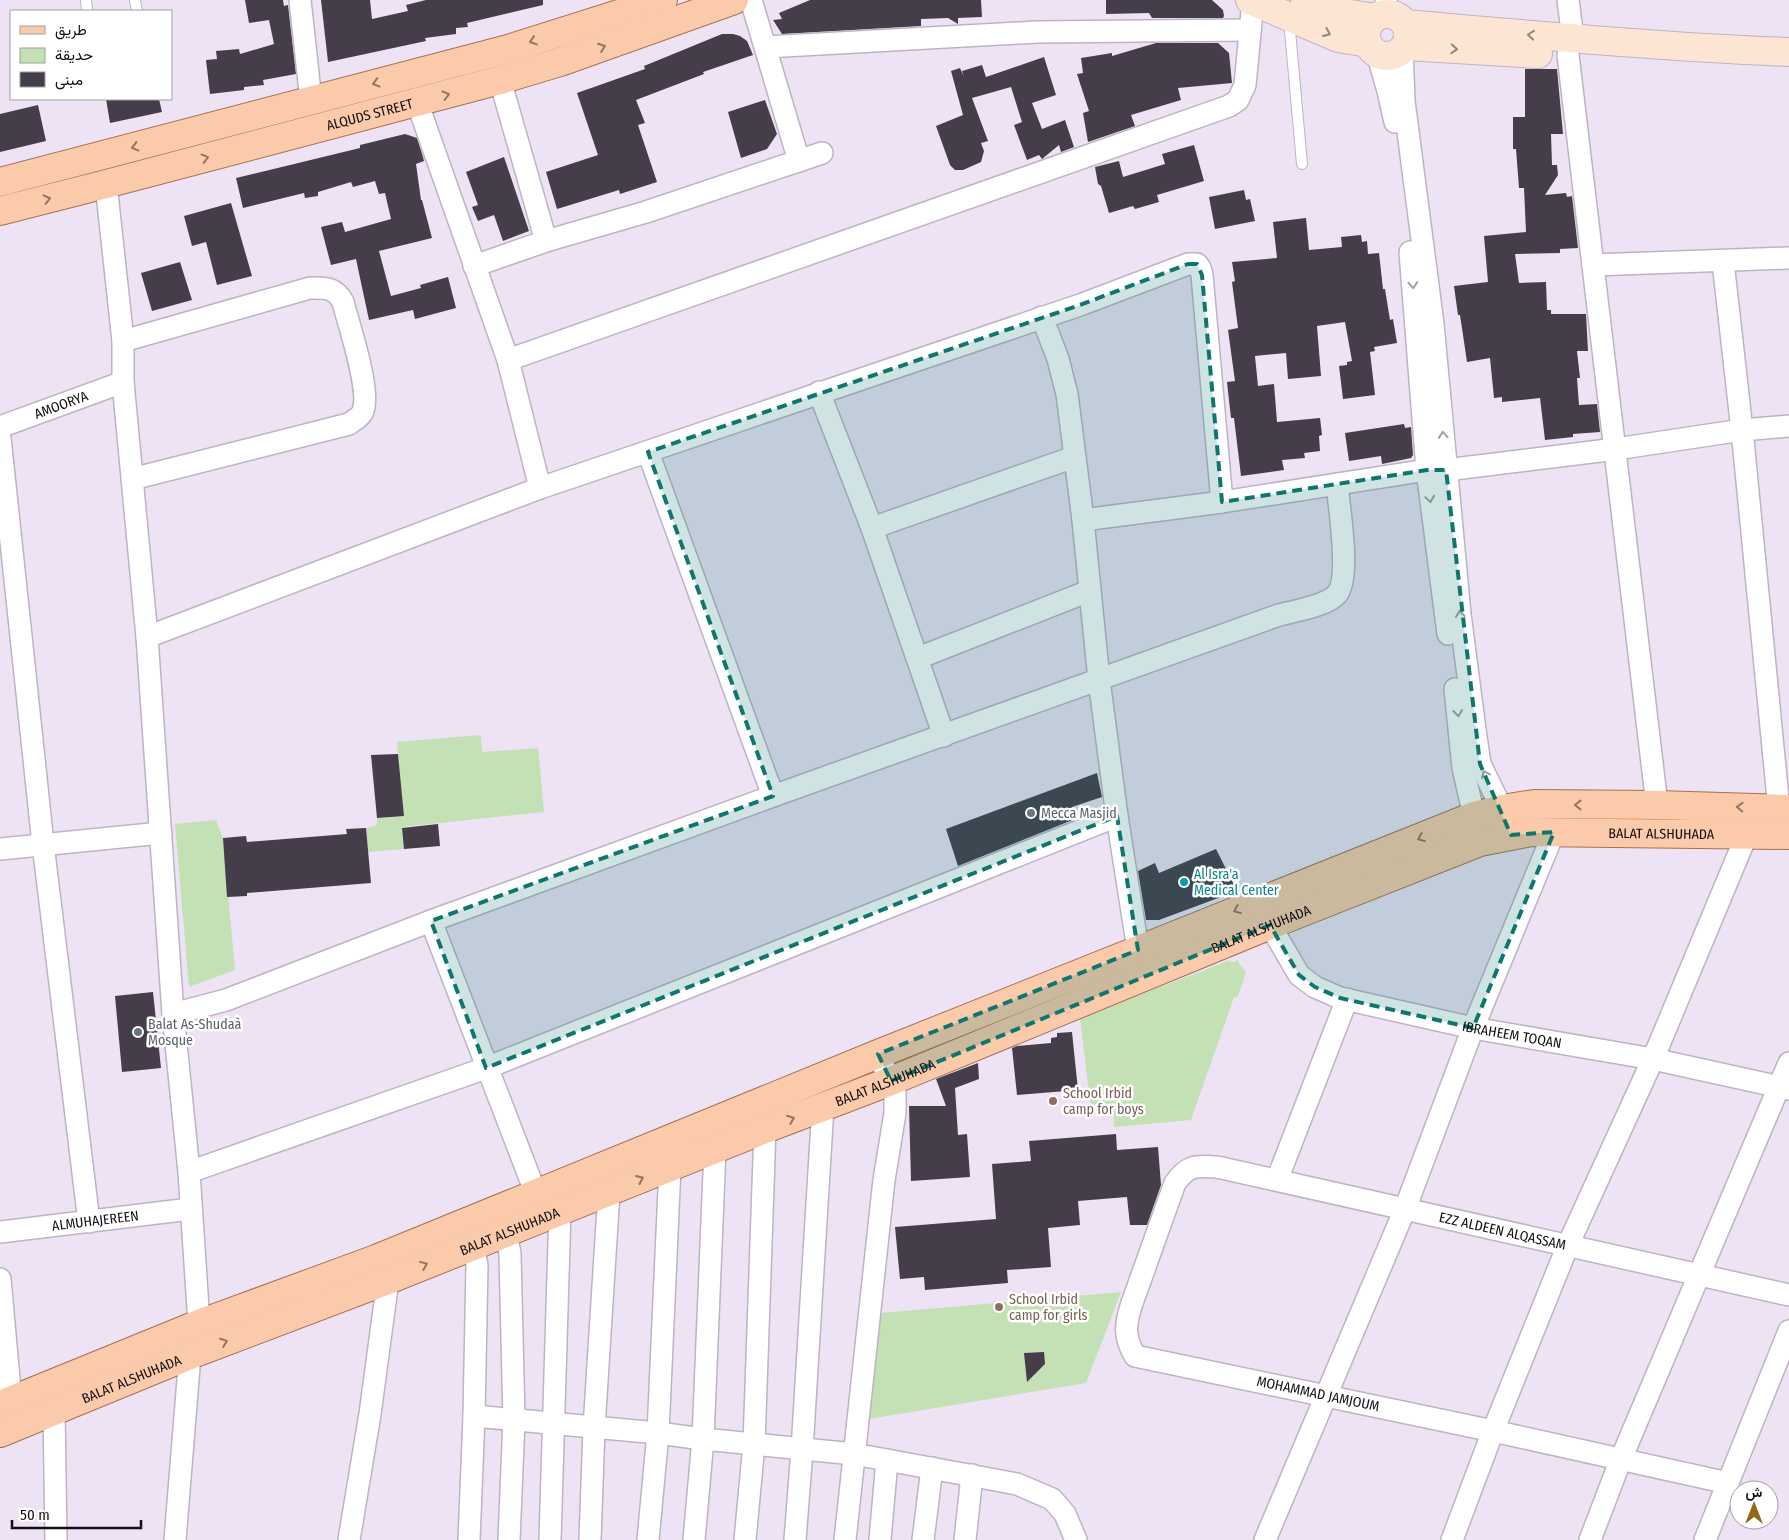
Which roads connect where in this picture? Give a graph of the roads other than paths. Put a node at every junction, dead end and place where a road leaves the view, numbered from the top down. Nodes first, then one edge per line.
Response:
1 (300, 0) edge
2 (663, 0) edge
3 (734, 0) edge
4 (751, 0) edge
5 (1568, 0) edge
6 (1252, 1) edge
7 (1297, 8) edge
8 (1249, 30) junction
9 (1388, 31) edge
10 (766, 47) junction
11 (1570, 47) junction
12 (1789, 52) edge
13 (1789, 69) edge
14 (500, 80) junction
15 (311, 101) junction
16 (417, 102) junction
17 (822, 153) dead end
18 (799, 161) junction
19 (1302, 164) dead end
20 (0, 182) edge
21 (106, 184) junction
22 (0, 211) edge
23 (546, 241) junction
24 (1789, 258) edge
25 (1723, 262) junction
26 (1593, 265) junction
27 (474, 266) junction
28 (1042, 317) junction
29 (123, 341) junction
30 (508, 360) junction
31 (123, 382) junction
32 (819, 392) junction
33 (0, 426) edge
34 (1789, 426) edge
35 (1742, 430) junction
36 (0, 438) edge
37 (1616, 449) junction
38 (648, 452) junction
39 (1074, 456) junction
40 (1436, 470) junction
41 (132, 479) junction
42 (1337, 484) junction
43 (540, 488) junction
44 (1222, 502) junction
45 (1082, 520) junction
46 (872, 528) junction
47 (1089, 591) junction
48 (147, 637) junction
49 (918, 658) junction
50 (1099, 680) junction
51 (944, 736) junction
52 (772, 796) junction
53 (1657, 805) junction
54 (1502, 809) junction
55 (1784, 809) edge
56 (1117, 816) junction
57 (1477, 829) junction
58 (1554, 832) junction
59 (162, 833) junction
60 (1747, 834) junction
61 (1511, 835) junction
62 (1789, 835) edge
63 (43, 844) junction
64 (0, 849) edge
65 (431, 921) junction
66 (1270, 925) junction
67 (1138, 950) junction
68 (1347, 999) junction
69 (173, 1014) junction
70 (1473, 1028) junction
71 (878, 1054) junction
72 (1653, 1060) junction
73 (1789, 1063) edge
74 (486, 1068) junction
75 (890, 1081) junction
76 (1784, 1088) edge
77 (823, 1106) junction
78 (765, 1128) junction
79 (715, 1149) junction
80 (670, 1167) junction
81 (1217, 1167) joint
82 (189, 1172) junction
83 (1277, 1180) junction
84 (609, 1192) junction
85 (536, 1194) junction
86 (190, 1209) junction
87 (1405, 1209) junction
88 (560, 1210) junction
89 (89, 1222) junction
90 (0, 1232) edge
91 (506, 1232) junction
92 (1568, 1245) junction
93 (473, 1246) junction
94 (382, 1270) junction
95 (1698, 1274) junction
96 (0, 1279) edge
97 (1789, 1295) edge
98 (199, 1324) junction
99 (1789, 1331) edge
100 (190, 1355) junction
101 (1327, 1396) junction
102 (5, 1403) edge
103 (54, 1410) junction
104 (474, 1416) junction
105 (514, 1420) junction
106 (554, 1423) junction
107 (594, 1428) junction
108 (1493, 1431) junction
109 (0, 1433) edge
110 (658, 1433) junction
111 (703, 1439) junction
112 (754, 1444) junction
113 (802, 1450) junction
114 (854, 1454) junction
115 (1620, 1459) junction
116 (887, 1460) junction
117 (932, 1468) junction
118 (972, 1475) junction
119 (1728, 1483) junction
120 (56, 1540) edge
121 (175, 1540) edge
122 (349, 1540) edge
123 (468, 1540) edge
124 (510, 1540) edge
125 (550, 1540) edge
126 (590, 1540) edge
127 (648, 1540) edge
128 (694, 1540) edge
129 (745, 1540) edge
130 (794, 1540) edge
131 (845, 1540) edge
132 (880, 1540) edge
133 (923, 1540) edge
134 (965, 1540) edge
135 (1076, 1540) edge
136 (1265, 1540) edge
137 (1452, 1540) edge
138 (1590, 1540) edge
139 (1705, 1540) edge

1 - 15 street
2 -> 15 main road, ALQUDS STREET
14 -> 3 main road, ALQUDS STREET
4 - 10 street
5 - 11 street
6 - 7 street
6 - 8 street
7 - 9 street
7 - 19 lane
8 - 10 street
8 - 30 street
9 - 11 street
9 - 40 street
10 - 18 street
11 - 12 street
11 - 13 street
11 - 26 street
16 -> 14 main road, ALQUDS STREET
14 - 23 street
15 -> 20 main road, ALQUDS STREET
21 -> 16 main road, ALQUDS STREET
16 - 27 street
17 - 18 street
18 - 23 street
22 -> 21 main road, ALQUDS STREET
21 - 29 street
23 - 27 street
24 - 25 street
25 - 26 street
25 - 35 street
26 - 37 street
27 - 30 street
28 - 32 street
28 - 39 street
28 - 44 street
29 - 31 street
29 - 41 street
30 - 43 street
31 - 33 street, AMOORYA
31 - 41 street
32 - 38 street
32 - 46 street
34 - 35 street
35 - 37 street
35 - 55 street
36 - 63 street
37 - 40 street
37 - 53 street
38 - 43 street
38 - 52 street
39 - 45 street
39 - 46 street
40 - 42 street
54 -> 40 street
40 -> 57 street
41 - 48 street
42 - 44 street
42 - 50 street
43 - 48 street
44 - 45 street
45 - 47 street
46 - 49 street
47 - 49 street
47 - 50 street
48 - 59 street
49 - 51 street
50 - 51 street
50 - 56 street
51 - 52 street
52 - 65 street
53 -> 54 main road
55 -> 53 main road
54 - 57 main road
54 - 61 street
56 - 67 street
56 - 74 street
57 - 61 main road, BALAT ALSHUHADA
57 - 66 main road, BALAT ALSHUHADA
57 -> 67 main road
58 - 60 main road, BALAT ALSHUHADA
58 - 61 main road, BALAT ALSHUHADA
58 - 70 street
59 - 63 street
59 - 69 street
60 - 62 main road, BALAT ALSHUHADA
60 - 72 street
63 - 64 street
63 - 89 street
65 - 69 street
65 - 74 street
66 - 68 street, IBRAHEEM TOQAN
66 - 75 main road, BALAT ALSHUHADA
67 - 71 main road
68 - 70 street, IBRAHEEM TOQAN
68 - 83 street
69 - 82 street
70 - 72 street, IBRAHEEM TOQAN
70 - 87 street
71 - 75 street
71 - 85 main road
72 - 76 street, IBRAHEEM TOQAN
72 - 92 street
73 - 76 street
74 - 82 street
74 - 85 street
75 - 77 main road, BALAT ALSHUHADA
75 - 114 street
76 - 95 street
78 -> 77 main road, BALAT ALSHUHADA
77 - 113 street
78 - 79 main road, BALAT ALSHUHADA
78 - 112 street
79 - 80 main road, BALAT ALSHUHADA
79 - 111 street
84 -> 80 main road, BALAT ALSHUHADA
80 - 110 street
81 - 83 street, EZZ ALDEEN ALQASSAM
81 - 101 street, MOHAMMAD JAMJOUM
82 - 86 street
83 - 87 street, EZZ ALDEEN ALQASSAM
84 - 88 main road, BALAT ALSHUHADA
84 - 107 street
85 - 94 main road
86 - 89 street, ALMUHAJEREEN
86 - 98 street
87 - 92 street, EZZ ALDEEN ALQASSAM
87 - 101 street
88 - 91 main road, BALAT ALSHUHADA
88 - 106 street
89 - 90 street, ALMUHAJEREEN
91 - 93 main road, BALAT ALSHUHADA
91 - 105 street
92 - 95 street, EZZ ALDEEN ALQASSAM
92 - 108 street
94 -> 93 main road, BALAT ALSHUHADA
93 - 104 street
94 - 98 main road
100 -> 94 main road, BALAT ALSHUHADA
94 - 122 street
95 - 97 street, EZZ ALDEEN ALQASSAM
95 - 115 street
96 - 102 street
98 - 102 main road
99 - 119 street
100 - 103 main road, BALAT ALSHUHADA
100 - 121 street
101 - 108 street, MOHAMMAD JAMJOUM
101 - 136 street
103 - 109 main road, BALAT ALSHUHADA
103 - 120 street
104 - 105 street
104 - 123 street
105 - 106 street
105 - 124 street
106 - 107 street
106 - 125 street
107 - 110 street
107 - 126 street
108 - 115 street, MOHAMMAD JAMJOUM
108 - 137 street
110 - 111 street
110 - 127 street
111 - 112 street
111 - 128 street
112 - 113 street
112 - 129 street
113 - 114 street
113 - 130 street
114 - 116 street
114 - 131 street
115 - 119 street, MOHAMMAD JAMJOUM
115 - 138 street
116 - 117 street
116 - 132 street
117 - 118 street
117 - 133 street
118 - 134 street
118 - 135 street
119 - 139 street

